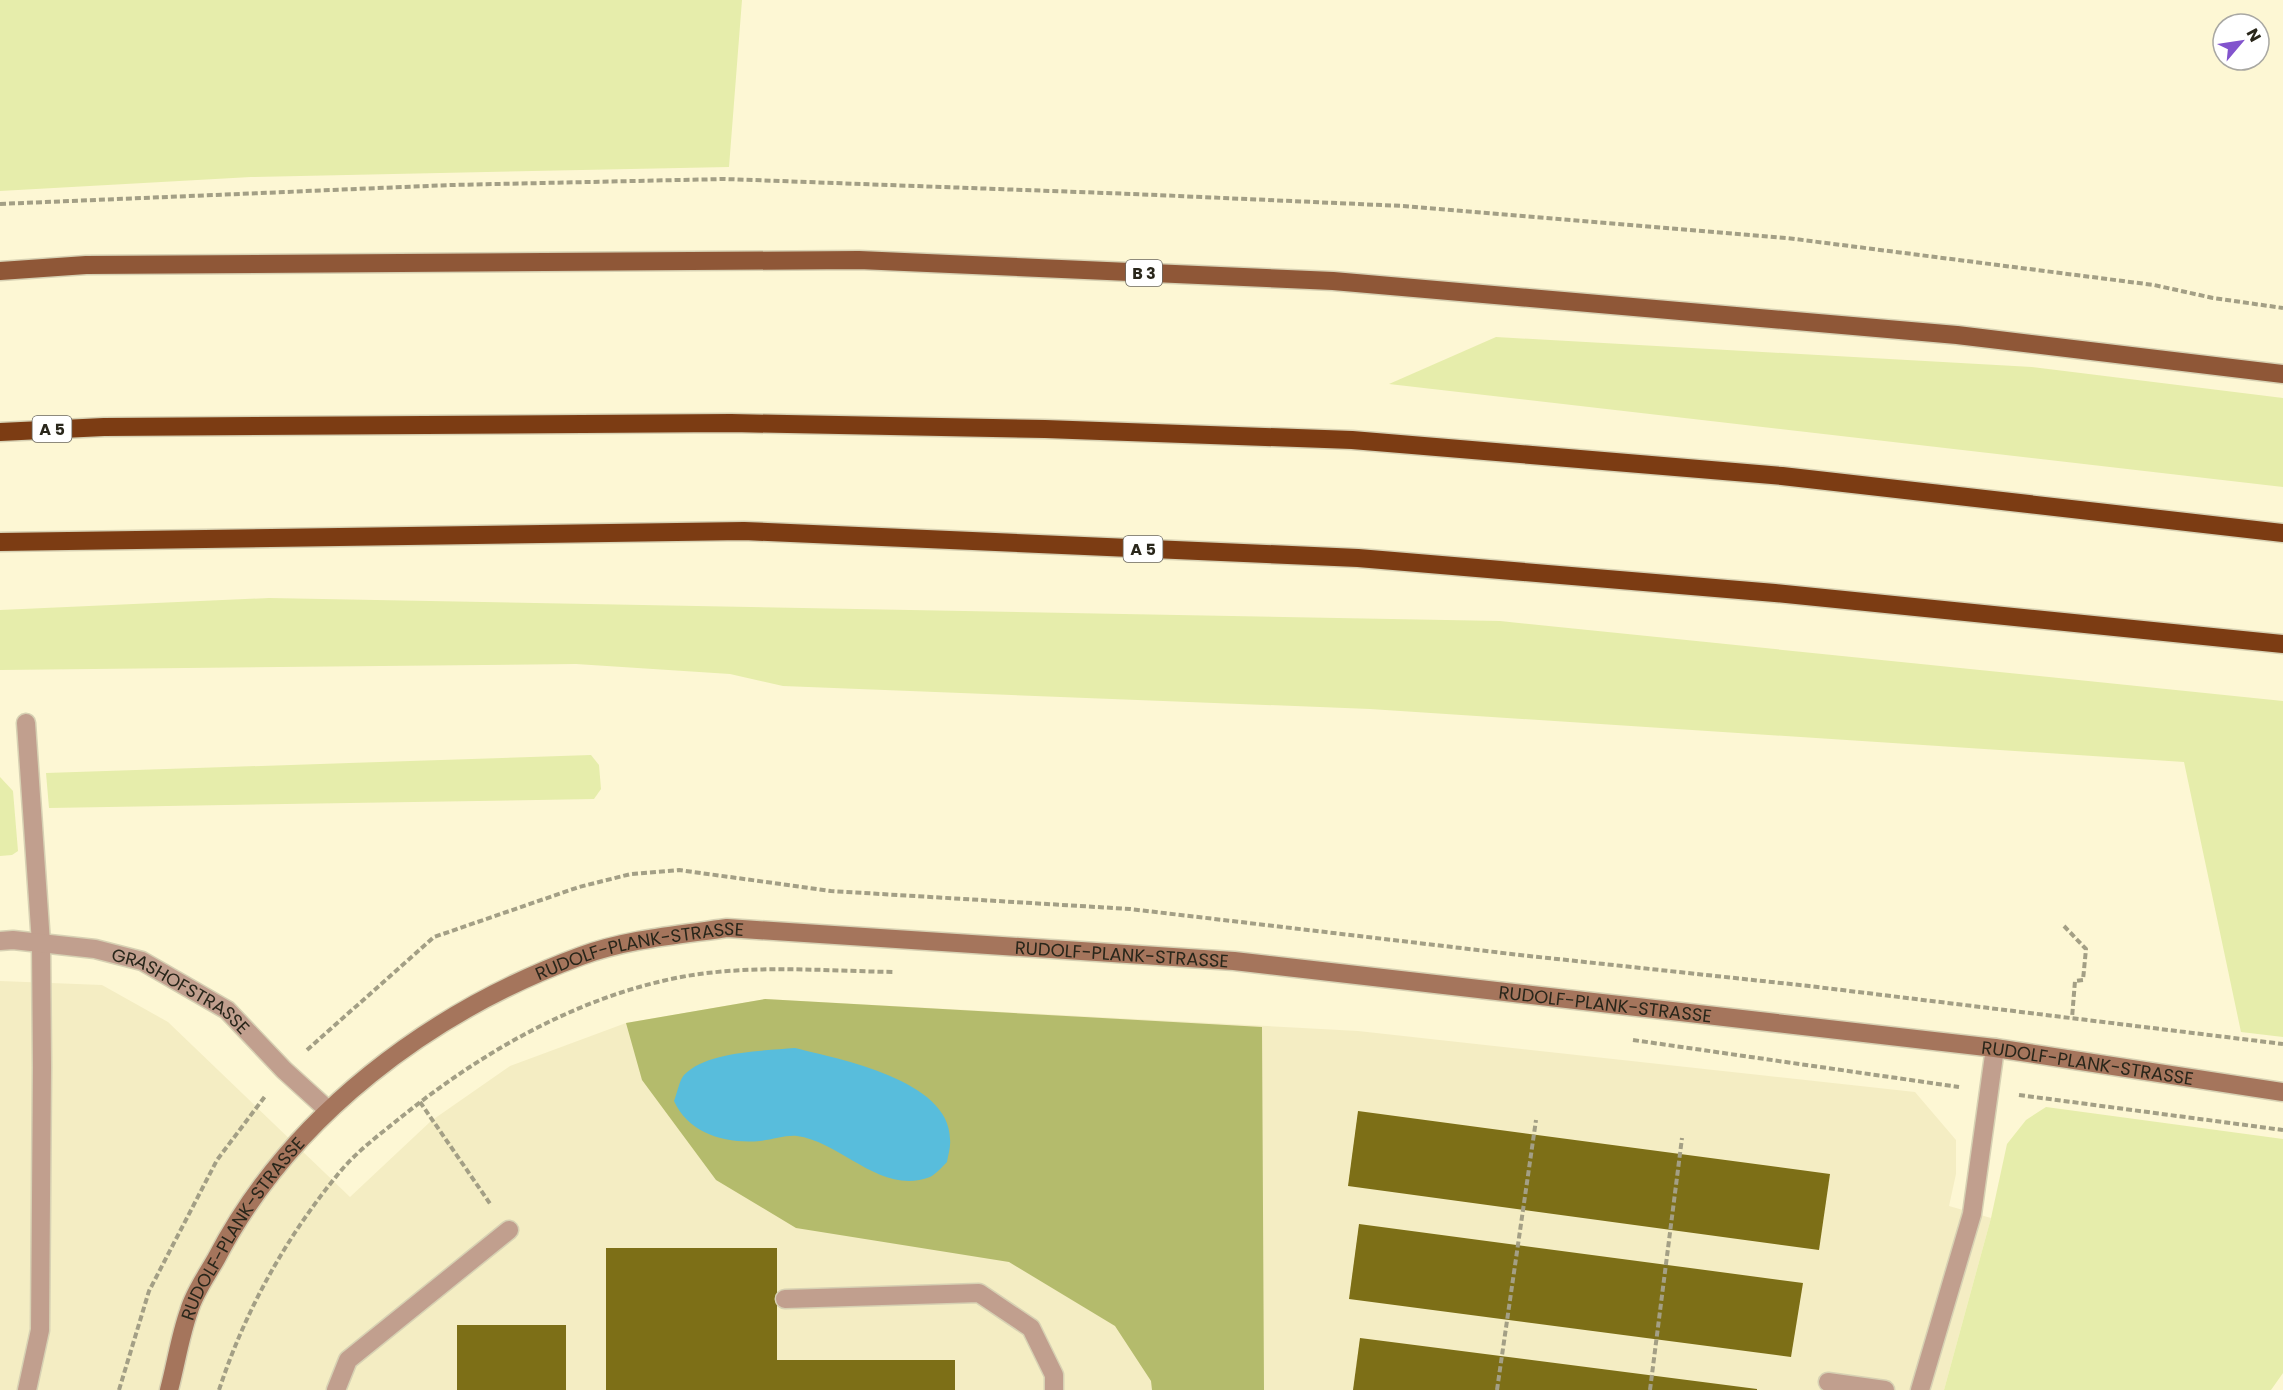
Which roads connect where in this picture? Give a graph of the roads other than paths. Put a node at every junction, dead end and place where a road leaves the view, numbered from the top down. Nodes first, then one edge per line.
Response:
1 (0, 271) edge
2 (2283, 374) edge
3 (0, 432) edge
4 (2283, 533) edge
5 (0, 542) edge
6 (2283, 644) edge
7 (26, 723) dead end
8 (0, 941) edge
9 (41, 943) junction
10 (1995, 1048) junction
11 (2283, 1092) edge
12 (328, 1110) junction
13 (509, 1230) road end
14 (785, 1299) dead end
15 (1828, 1382) dead end
16 (27, 1390) edge
17 (169, 1390) edge
18 (336, 1390) edge
19 (1054, 1390) edge
20 (1885, 1390) edge
21 (1920, 1390) edge

1 - 2 main road, B 3
3 - 4 highway, A 5
5 - 6 highway, A 5
7 - 9 street
8 - 9 street, GRASHOFSTRASSE
9 - 12 street, GRASHOFSTRASSE
9 - 16 street
10 - 11 main road, RUDOLF-PLANK-STRASSE
10 - 12 main road, RUDOLF-PLANK-STRASSE
10 - 21 street
12 - 17 main road, RUDOLF-PLANK-STRASSE
13 - 18 street
14 - 19 street
15 - 20 street

